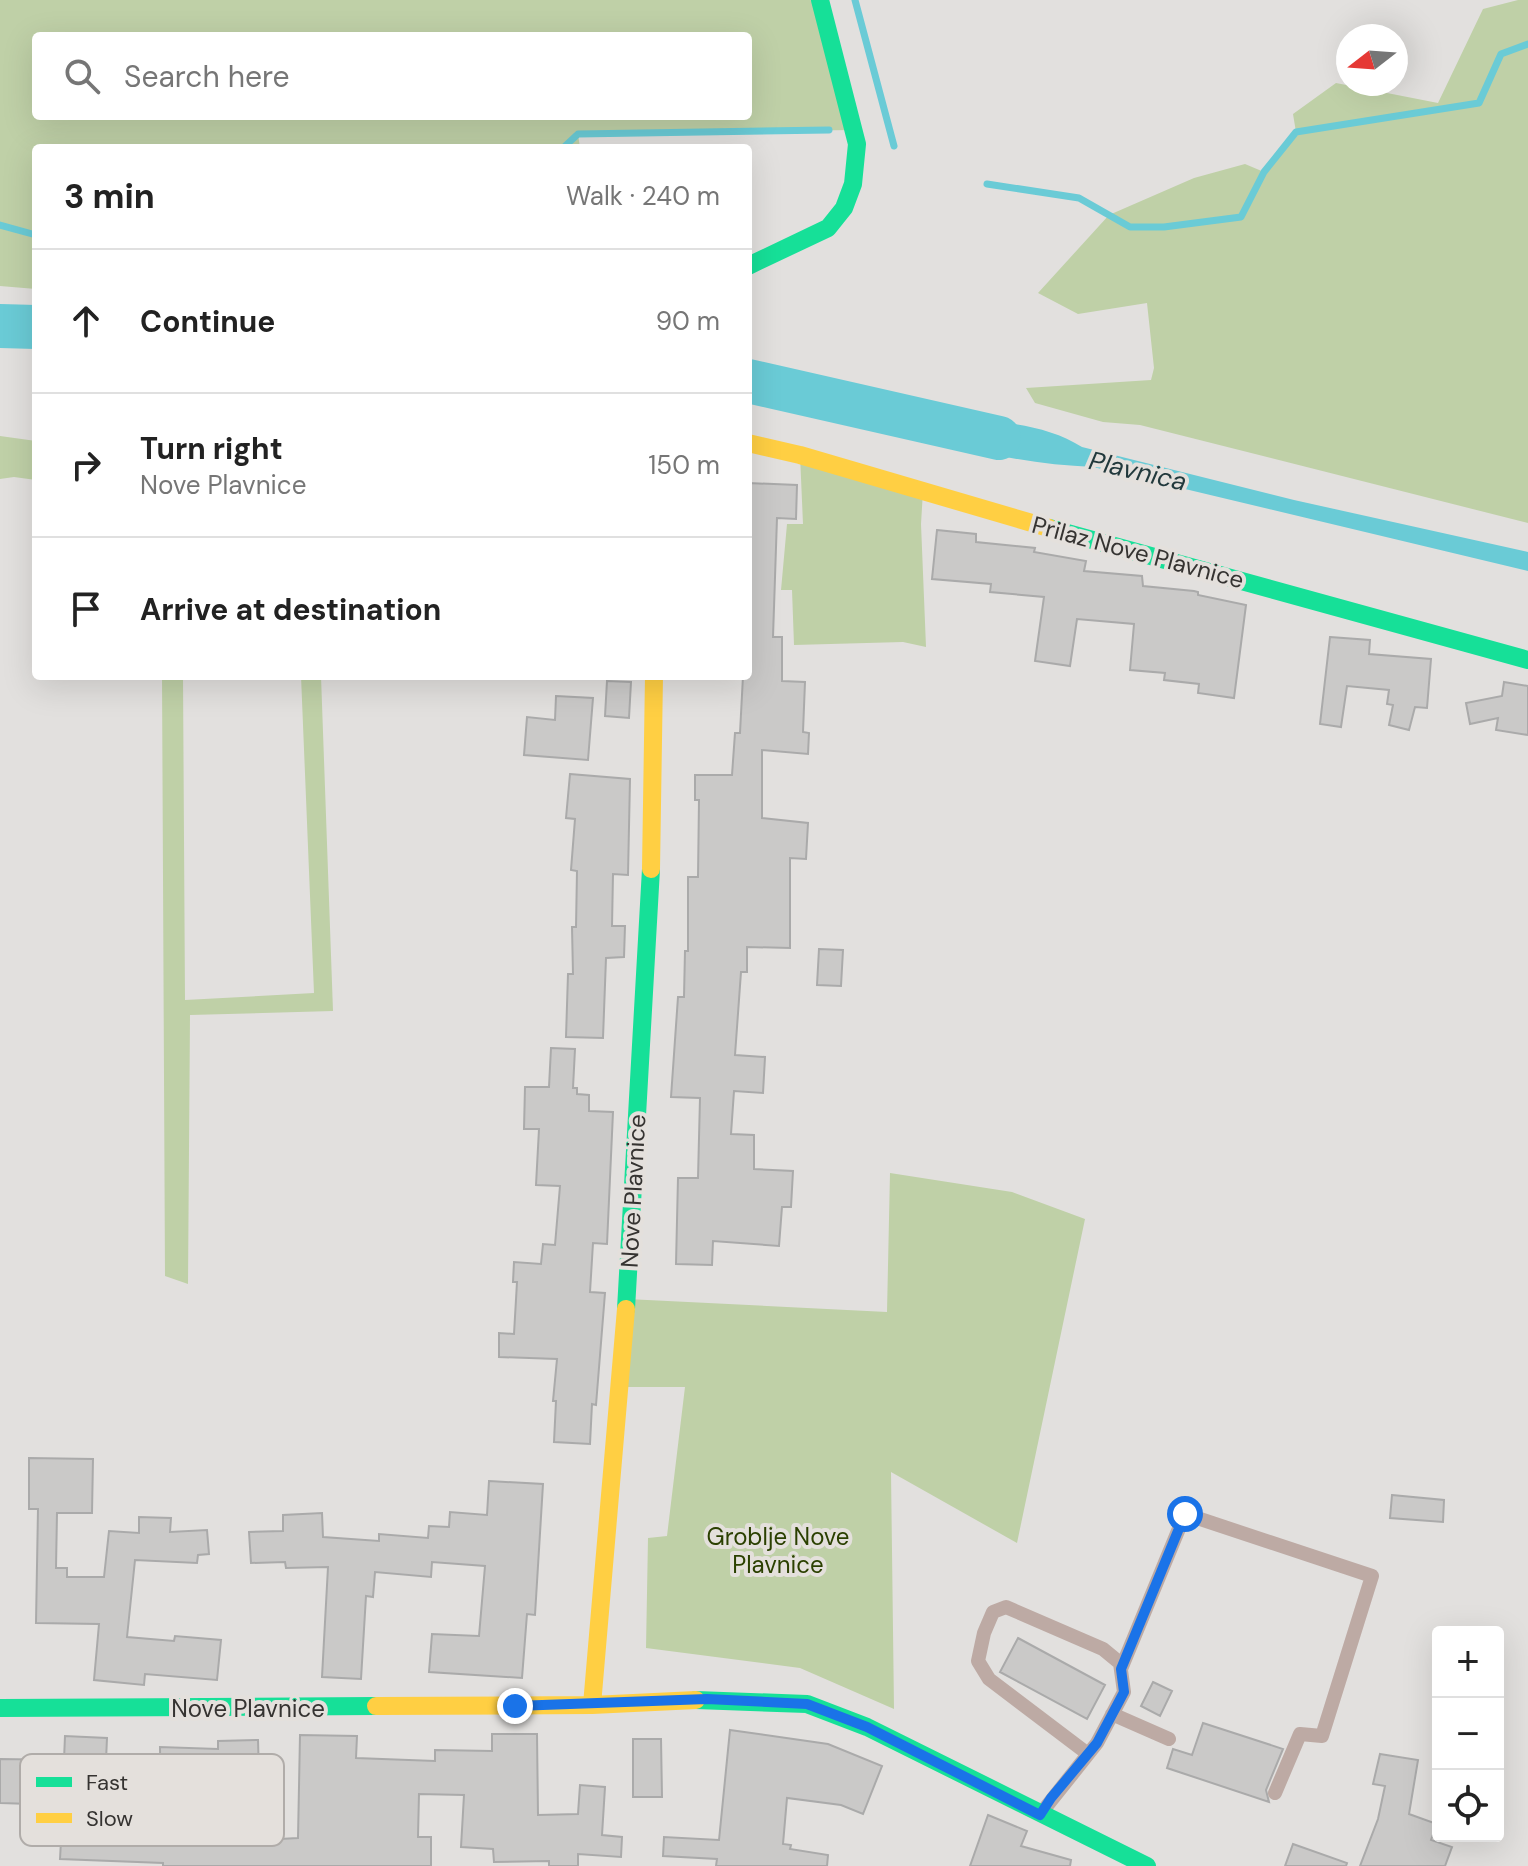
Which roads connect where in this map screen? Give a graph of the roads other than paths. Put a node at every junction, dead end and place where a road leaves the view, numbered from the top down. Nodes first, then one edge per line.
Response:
1 (820, 0) edge
2 (752, 264) edge
3 (752, 444) edge
4 (1528, 660) edge
5 (654, 680) edge
6 (1121, 1669) junction
7 (592, 1705) junction
8 (0, 1708) edge
9 (1112, 1714) junction
10 (1169, 1739) dead end
11 (1088, 1754) junction
12 (1275, 1793) dead end
13 (1040, 1815) junction
14 (1147, 1866) edge

1 - 2 street
3 - 4 street, Prilaz Nove Plavnice
5 - 7 street, Nove Plavnice
6 - 9 lane
6 - 11 lane
6 - 12 lane
7 - 8 street, Nove Plavnice
7 - 13 street, Nove Plavnice
9 - 10 lane
9 - 11 lane
11 - 13 lane
13 - 14 street, Nove Plavnice

